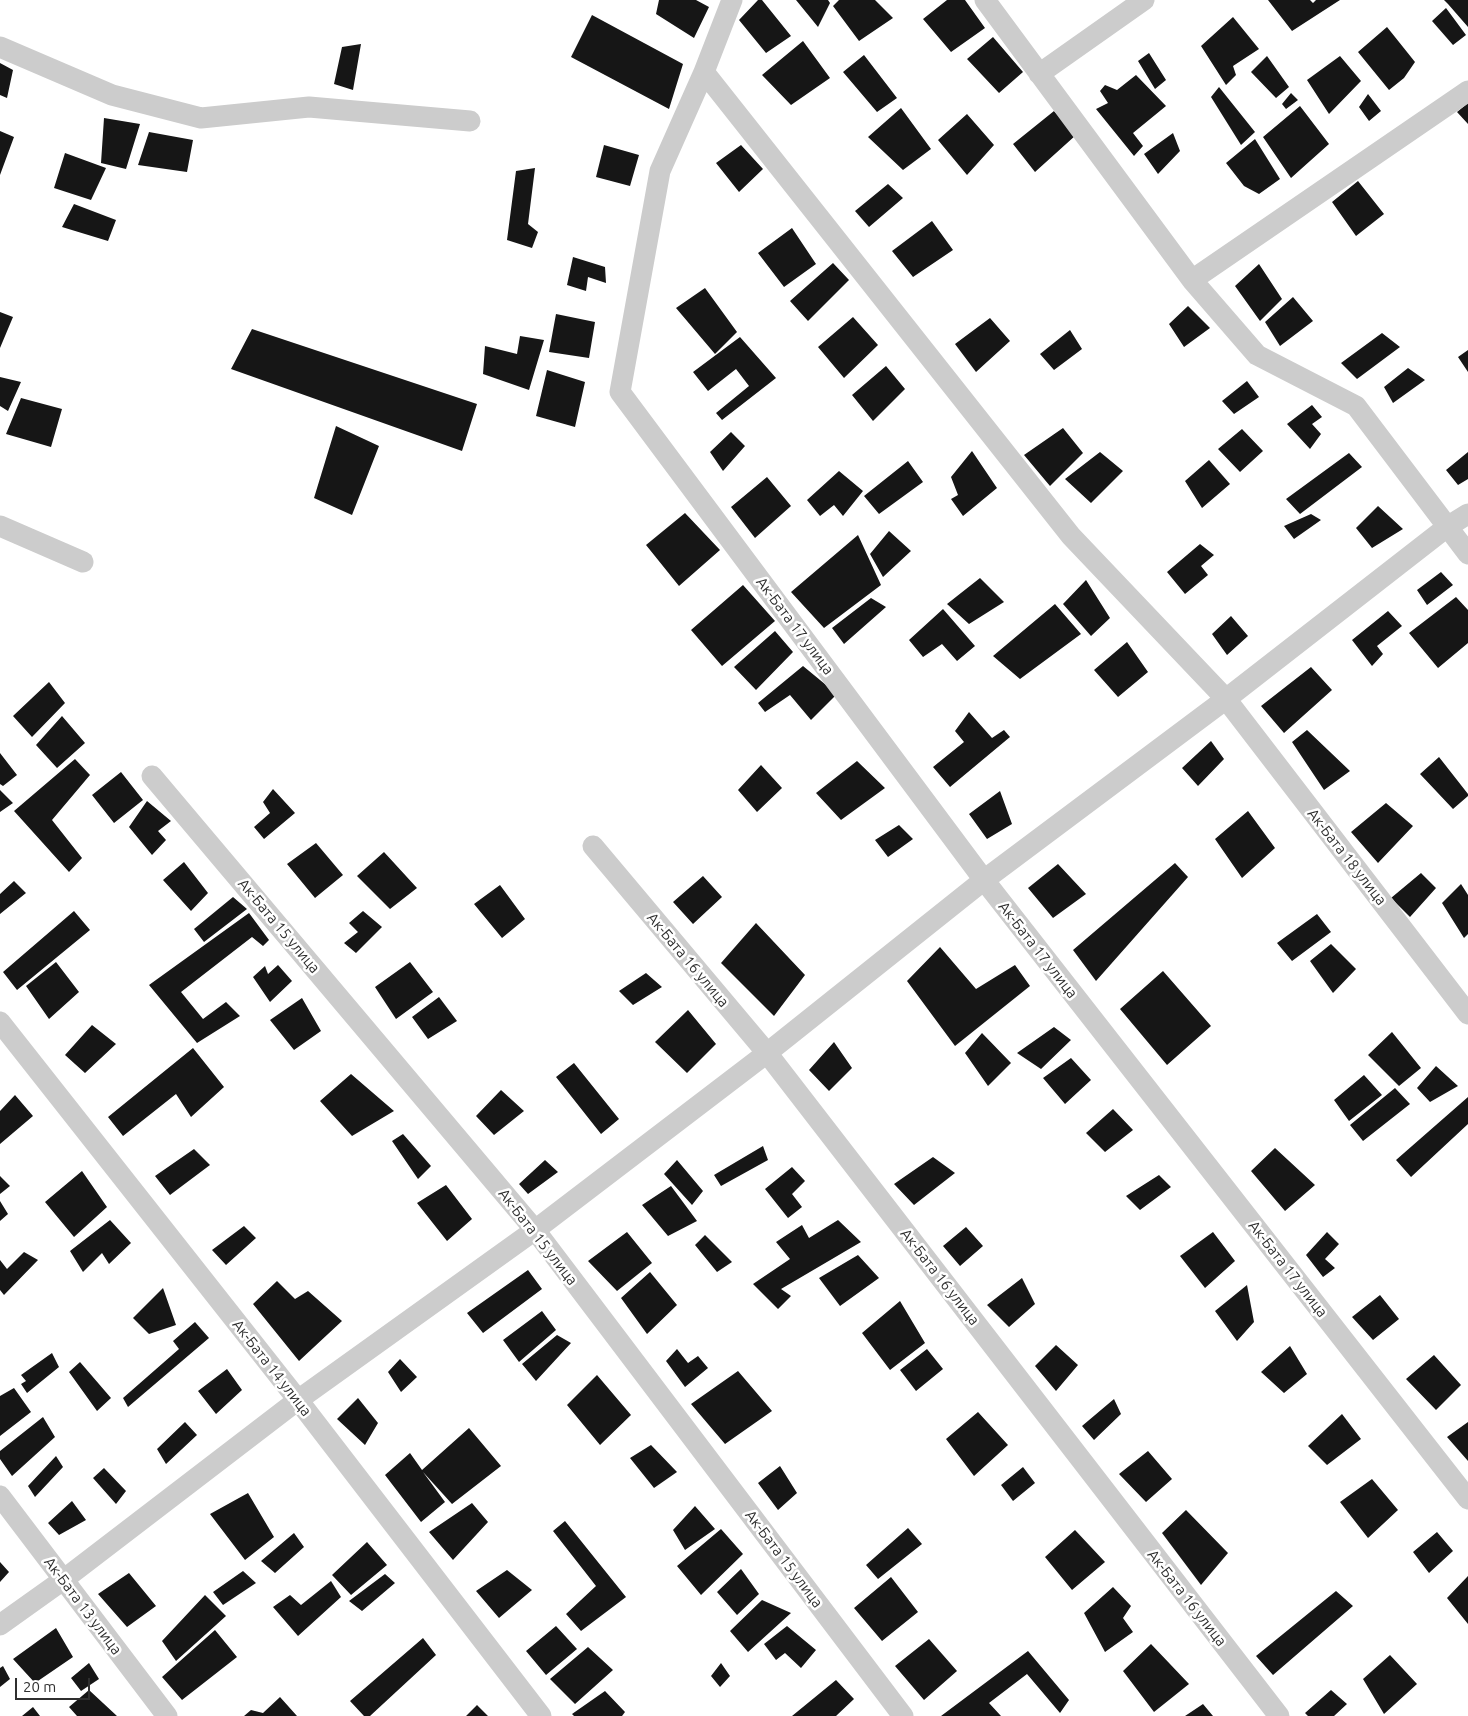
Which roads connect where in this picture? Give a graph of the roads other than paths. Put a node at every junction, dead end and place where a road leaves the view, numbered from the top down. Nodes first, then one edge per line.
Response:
1 (732, 0) edge
2 (985, 0) edge
3 (1144, 0) edge
4 (0, 47) edge
5 (704, 72) junction
6 (1039, 74) junction
7 (1468, 91) edge
8 (470, 121) dead end
9 (1192, 280) junction
10 (1468, 514) edge
11 (0, 526) edge
12 (1447, 527) junction
13 (1468, 554) edge
14 (83, 562) dead end
15 (1226, 699) junction
16 (152, 776) dead end
17 (593, 846) dead end
18 (984, 880) junction
19 (1468, 1014) edge
20 (0, 1022) edge
21 (767, 1053) junction
22 (535, 1230) junction
23 (298, 1400) junction
24 (0, 1496) edge
25 (1468, 1499) edge
26 (63, 1580) junction
27 (0, 1626) edge
28 (167, 1716) edge
29 (541, 1716) edge
30 (903, 1716) edge
31 (1279, 1716) edge

1 - 5 street
2 - 6 street
3 - 6 street
4 - 8 street
5 - 15 street, Ак-Бата 18 улица
5 - 18 street, Ак-Бата 17 улица
6 - 9 street
7 - 9 street
9 - 12 street
10 - 12 street
11 - 14 street
12 - 13 street
12 - 15 street
15 - 18 street
15 - 19 street, Ак-Бата 18 улица
16 - 22 street, Ак-Бата 15 улица
17 - 21 street, Ак-Бата 16 улица
18 - 21 street
18 - 25 street, Ак-Бата 17 улица
20 - 23 street, Ак-Бата 14 улица
21 - 22 street
21 - 31 street, Ак-Бата 16 улица
22 - 23 street
22 - 30 street, Ак-Бата 15 улица
23 - 26 street
23 - 29 street, Ак-Бата 14 улица
24 - 26 street, Ак-Бата 13 улица
26 - 27 street
26 - 28 street, Ак-Бата 13 улица

